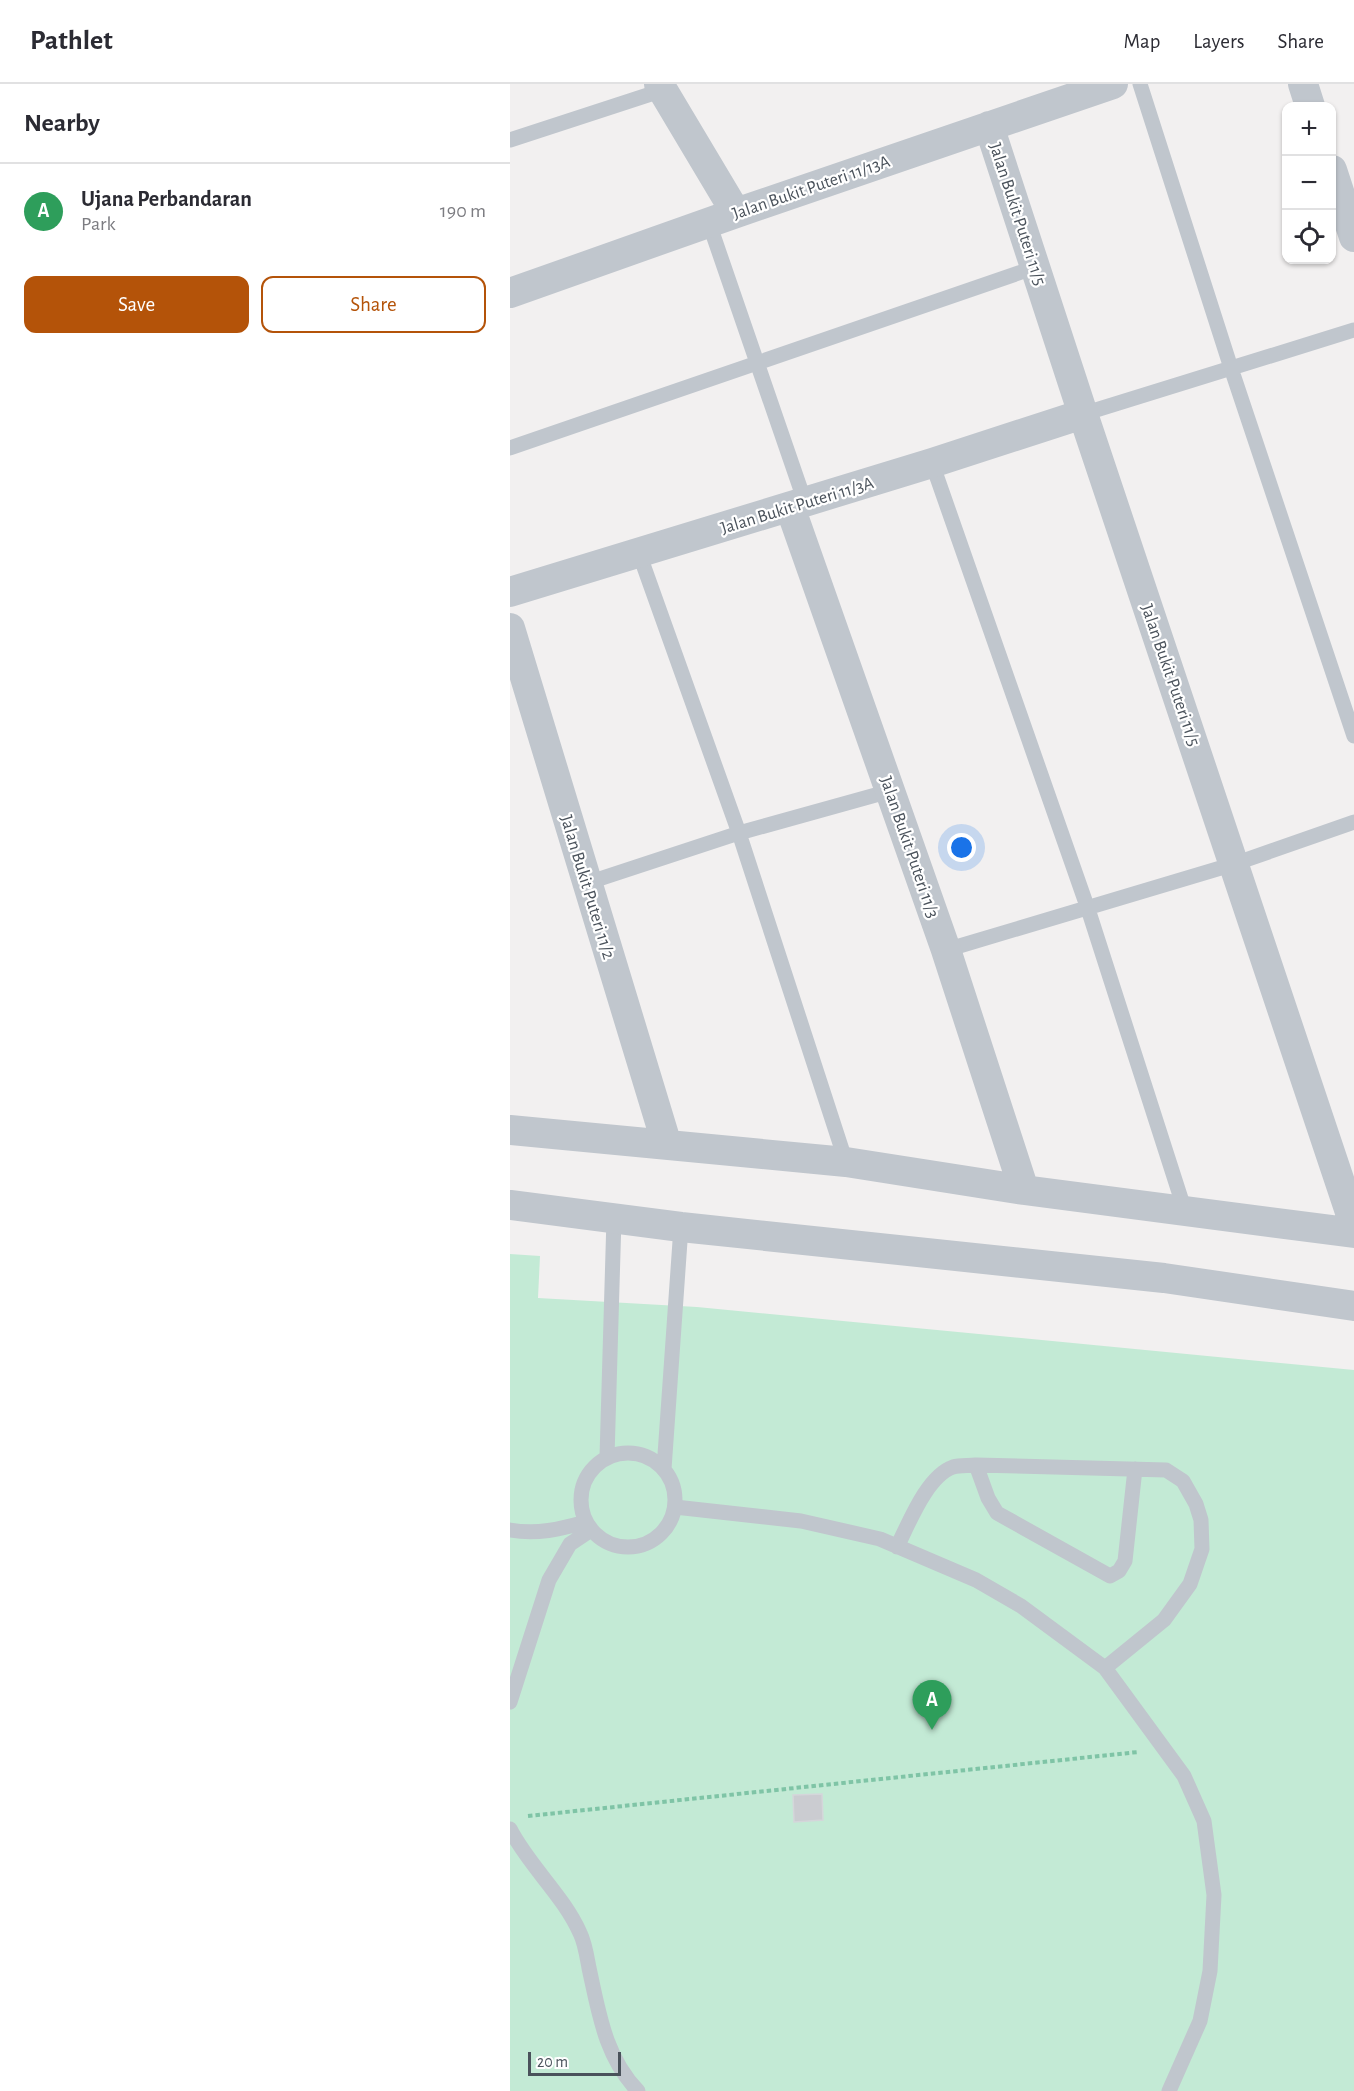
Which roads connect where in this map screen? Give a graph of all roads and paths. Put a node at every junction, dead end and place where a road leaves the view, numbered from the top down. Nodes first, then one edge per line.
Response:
1 (1113, 84) edge
2 (1140, 84) edge
3 (1303, 84) edge
4 (661, 87) edge
5 (1309, 102) edge
6 (989, 126) junction
7 (510, 140) edge
8 (1336, 182) edge
9 (722, 218) junction
10 (1354, 237) edge
11 (1036, 267) junction
12 (510, 292) edge
13 (1354, 330) edge
14 (757, 363) junction
15 (1231, 368) junction
16 (1083, 414) junction
17 (510, 448) edge
18 (932, 464) junction
19 (797, 505) junction
20 (639, 553) junction
21 (510, 592) edge
22 (510, 628) edge
23 (1354, 736) edge
24 (890, 791) junction
25 (1354, 822) edge
26 (739, 833) junction
27 (1234, 864) junction
28 (587, 883) junction
29 (1088, 909) junction
30 (946, 950) junction
31 (510, 1130) edge
32 (666, 1145) junction
33 (846, 1162) junction
34 (1024, 1190) junction
35 (510, 1205) edge
36 (1185, 1211) junction
37 (614, 1218) junction
38 (1354, 1224) edge
39 (681, 1227) junction
40 (1354, 1233) edge
41 (1354, 1306) edge
42 (607, 1457) junction
43 (976, 1465) junction
44 (664, 1469) junction
45 (1135, 1469) junction
46 (675, 1507) junction
47 (589, 1526) junction
48 (510, 1530) edge
49 (897, 1547) junction
50 (1105, 1668) junction
51 (510, 1702) edge
52 (1166, 1749) junction
53 (522, 1817) dead end
54 (510, 1829) edge
55 (638, 2091) edge
56 (1169, 2091) edge

1 - 6 street, Jalan Bukit Puteri 11/13A
2 - 15 lane
3 - 5 street
4 - 7 lane
4 - 9 street
6 - 9 street, Jalan Bukit Puteri 11/13A
6 - 11 street, Jalan Bukit Puteri 11/5
8 - 10 street
9 - 12 street, Jalan Bukit Puteri 11/13A
9 - 14 lane
11 - 14 lane
11 - 16 street, Jalan Bukit Puteri 11/5
13 - 15 lane
14 - 17 lane
14 - 19 lane
15 - 16 lane
15 - 23 lane
16 - 18 street, Jalan Bukit Puteri 11/3A
16 - 27 street, Jalan Bukit Puteri 11/5
18 - 19 street, Jalan Bukit Puteri 11/3A
18 - 29 lane
19 - 20 street, Jalan Bukit Puteri 11/3A
19 - 24 street, Jalan Bukit Puteri 11/3
20 - 21 street, Jalan Bukit Puteri 11/3A
20 - 26 lane
22 - 28 street, Jalan Bukit Puteri 11/2
24 - 26 lane
24 - 30 street, Jalan Bukit Puteri 11/3
25 - 27 lane
26 - 28 lane
26 - 33 lane
27 - 29 lane
27 - 38 street, Jalan Bukit Puteri 11/5
28 - 32 street, Jalan Bukit Puteri 11/2
29 - 30 lane
29 - 36 lane
30 - 34 street, Jalan Bukit Puteri 11/3
31 - 32 street
32 - 33 street
33 - 34 street
34 - 36 street
35 - 37 street
36 - 40 street
37 - 39 street
37 - 42 lane
39 - 41 street
39 - 44 lane
42 - 44 lane
42 - 47 lane
43 - 45 lane
43 - 45 lane
43 - 49 lane
44 - 46 lane
45 - 50 lane
46 - 47 lane
46 - 49 lane
47 - 48 lane
47 - 51 lane
49 - 50 lane
50 - 52 lane
52 - 53 path
52 - 56 lane
54 - 55 lane

